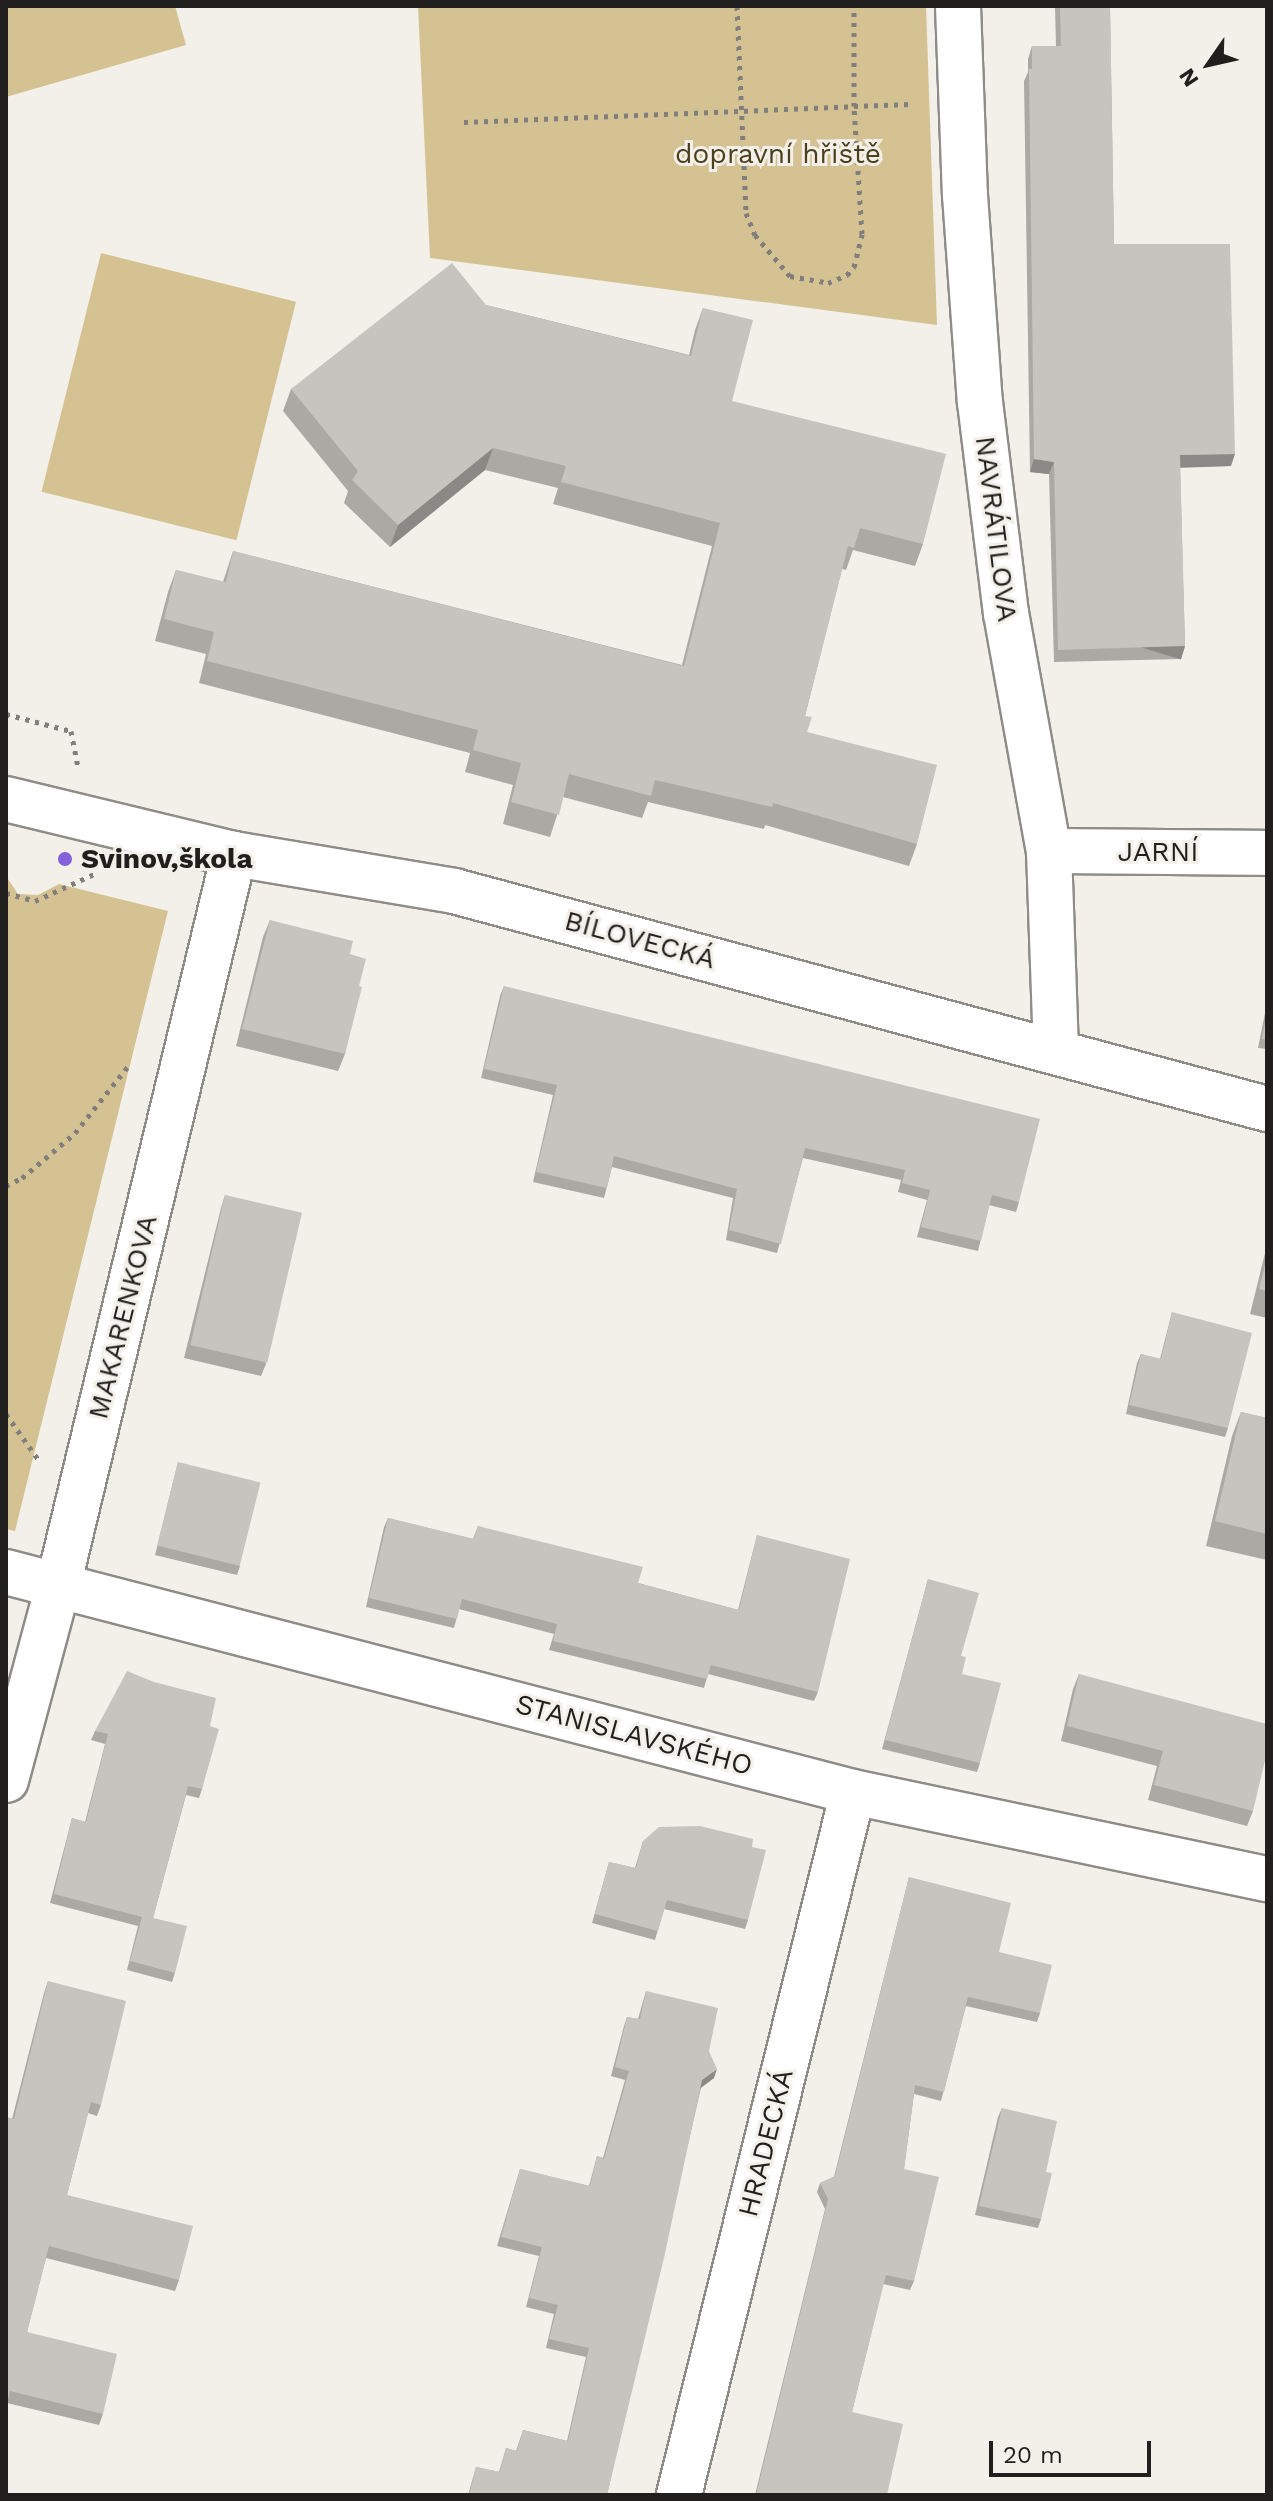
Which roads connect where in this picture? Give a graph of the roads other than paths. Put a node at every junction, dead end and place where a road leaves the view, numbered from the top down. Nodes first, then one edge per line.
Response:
1 (958, 6) edge
2 (6, 799) edge
3 (1049, 851) junction
4 (1267, 853) edge
5 (234, 854) junction
6 (1056, 1050) junction
7 (1267, 1109) edge
8 (6, 1572) edge
9 (58, 1586) junction
10 (6, 1780) edge
11 (853, 1792) junction
12 (1267, 1879) edge
13 (679, 2495) edge

1 - 3 street, NAVRÁTILOVA
2 - 5 street, BÍLOVECKÁ
3 - 4 street, JARNÍ
3 - 6 street, NAVRÁTILOVA
5 - 6 street, BÍLOVECKÁ
5 - 9 street, MAKARENKOVA
6 - 7 street, BÍLOVECKÁ
8 - 9 street, STANISLAVSKÉHO
9 - 10 street, MAKARENKOVA
9 - 11 street, STANISLAVSKÉHO
11 - 12 street, STANISLAVSKÉHO
11 - 13 street, HRADECKÁ

